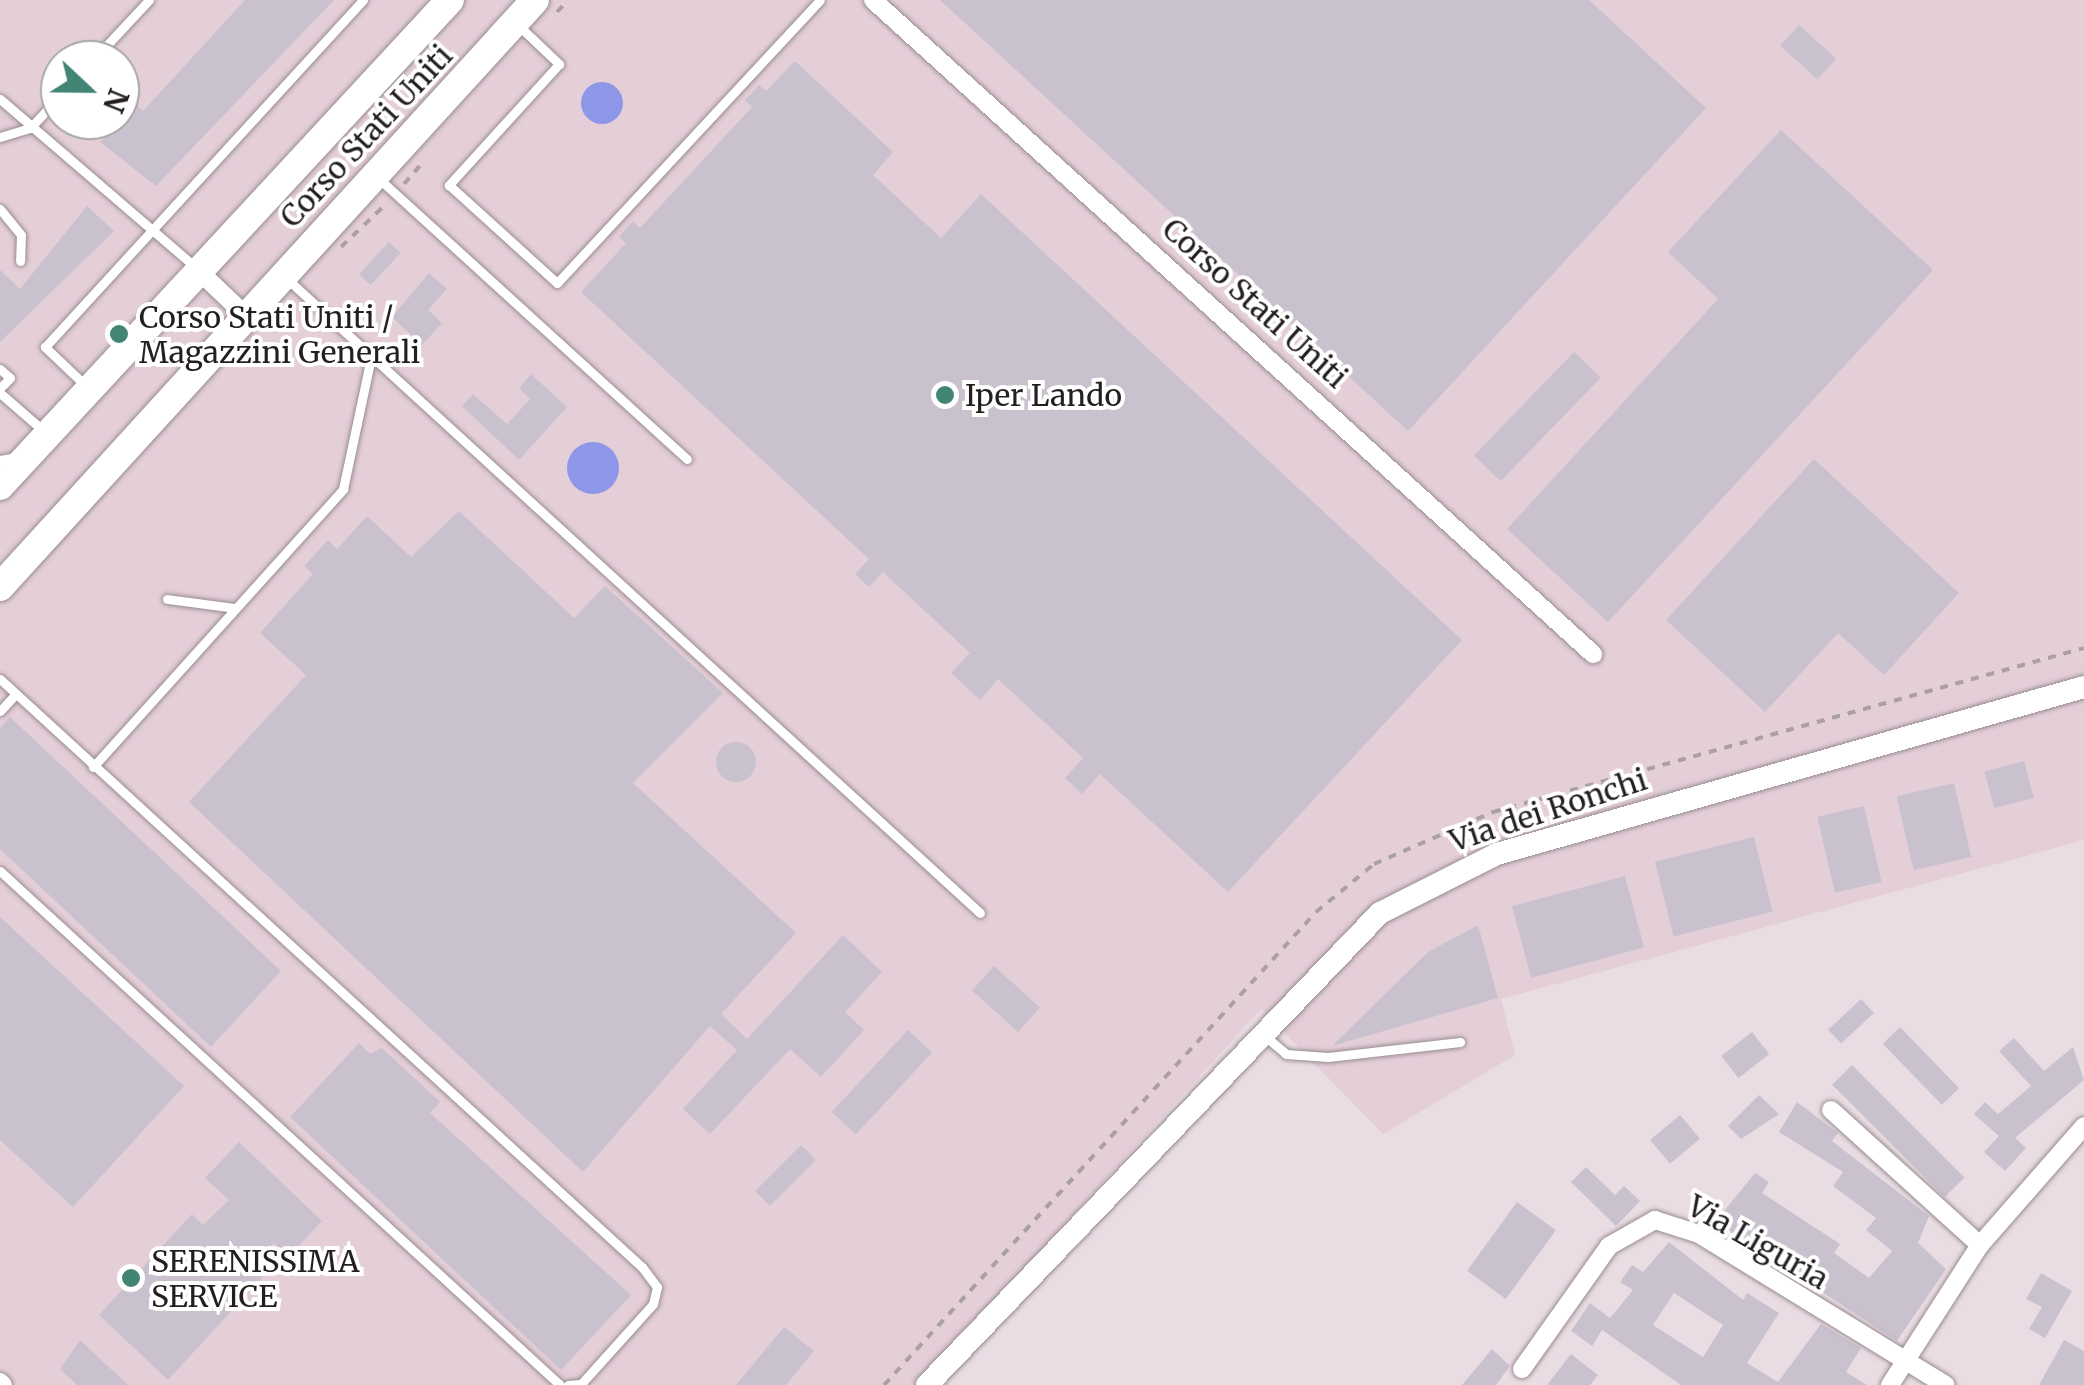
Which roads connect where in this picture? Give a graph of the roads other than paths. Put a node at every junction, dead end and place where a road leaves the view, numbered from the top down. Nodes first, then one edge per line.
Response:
1 (149, 0) edge
2 (363, 0) edge
3 (450, 0) edge
4 (535, 0) edge
5 (820, 0) edge
6 (873, 0) edge
7 (515, 22) junction
8 (112, 40) edge
9 (0, 99) edge
10 (40, 117) edge
11 (30, 128) junction
12 (0, 137) edge
13 (374, 175) junction
14 (0, 210) edge
15 (154, 228) junction
16 (20, 261) dead end
17 (200, 272) junction
18 (282, 275) junction
19 (246, 316) junction
20 (371, 357) junction
21 (0, 368) edge
22 (0, 390) edge
23 (90, 390) junction
24 (39, 445) junction
25 (687, 459) dead end
26 (0, 460) edge
27 (0, 486) edge
28 (0, 586) edge
29 (168, 599) dead end
30 (235, 608) junction
31 (1592, 654) dead end
32 (0, 679) edge
33 (2084, 687) edge
34 (16, 694) junction
35 (0, 711) edge
36 (94, 767) junction
37 (0, 871) edge
38 (980, 913) dead end
39 (1260, 1032) junction
40 (1460, 1042) dead end
41 (1831, 1110) dead end
42 (2084, 1126) edge
43 (2076, 1144) edge
44 (1980, 1245) junction
45 (1904, 1362) junction
46 (1522, 1369) dead end
47 (564, 1385) edge
48 (926, 1385) edge
49 (1890, 1385) edge
50 (1945, 1385) edge

1 - 8 lane
2 - 15 lane
3 - 17 main road, Corso Stati Uniti
4 - 7 main road, Corso Stati Uniti
5 - 7 lane
6 - 31 street, Corso Stati Uniti
7 - 13 main road, Corso Stati Uniti
9 - 11 lane
10 - 11 lane
11 - 12 lane
11 - 15 lane
13 - 18 main road, Corso Stati Uniti
13 - 25 lane
14 - 16 lane
15 - 17 lane
15 - 23 lane
17 - 19 street
17 - 23 main road, Corso Stati Uniti
18 - 19 main road, Corso Stati Uniti
18 - 20 lane
19 - 28 main road, Corso Stati Uniti
20 - 30 lane
20 - 38 lane
21 - 22 lane
22 - 24 lane
23 - 24 main road, Corso Stati Uniti
24 - 26 lane
24 - 27 main road, Corso Stati Uniti
29 - 30 lane
30 - 36 lane
32 - 34 lane
33 - 39 street, Via dei Ronchi
34 - 35 lane
34 - 36 lane
36 - 47 lane
37 - 47 lane
39 - 40 lane
39 - 48 street, Via dei Ronchi
41 - 44 street
42 - 43 street
43 - 44 street
44 - 45 street
45 - 46 street, Via Liguria
45 - 49 street
45 - 50 street, Via Liguria

